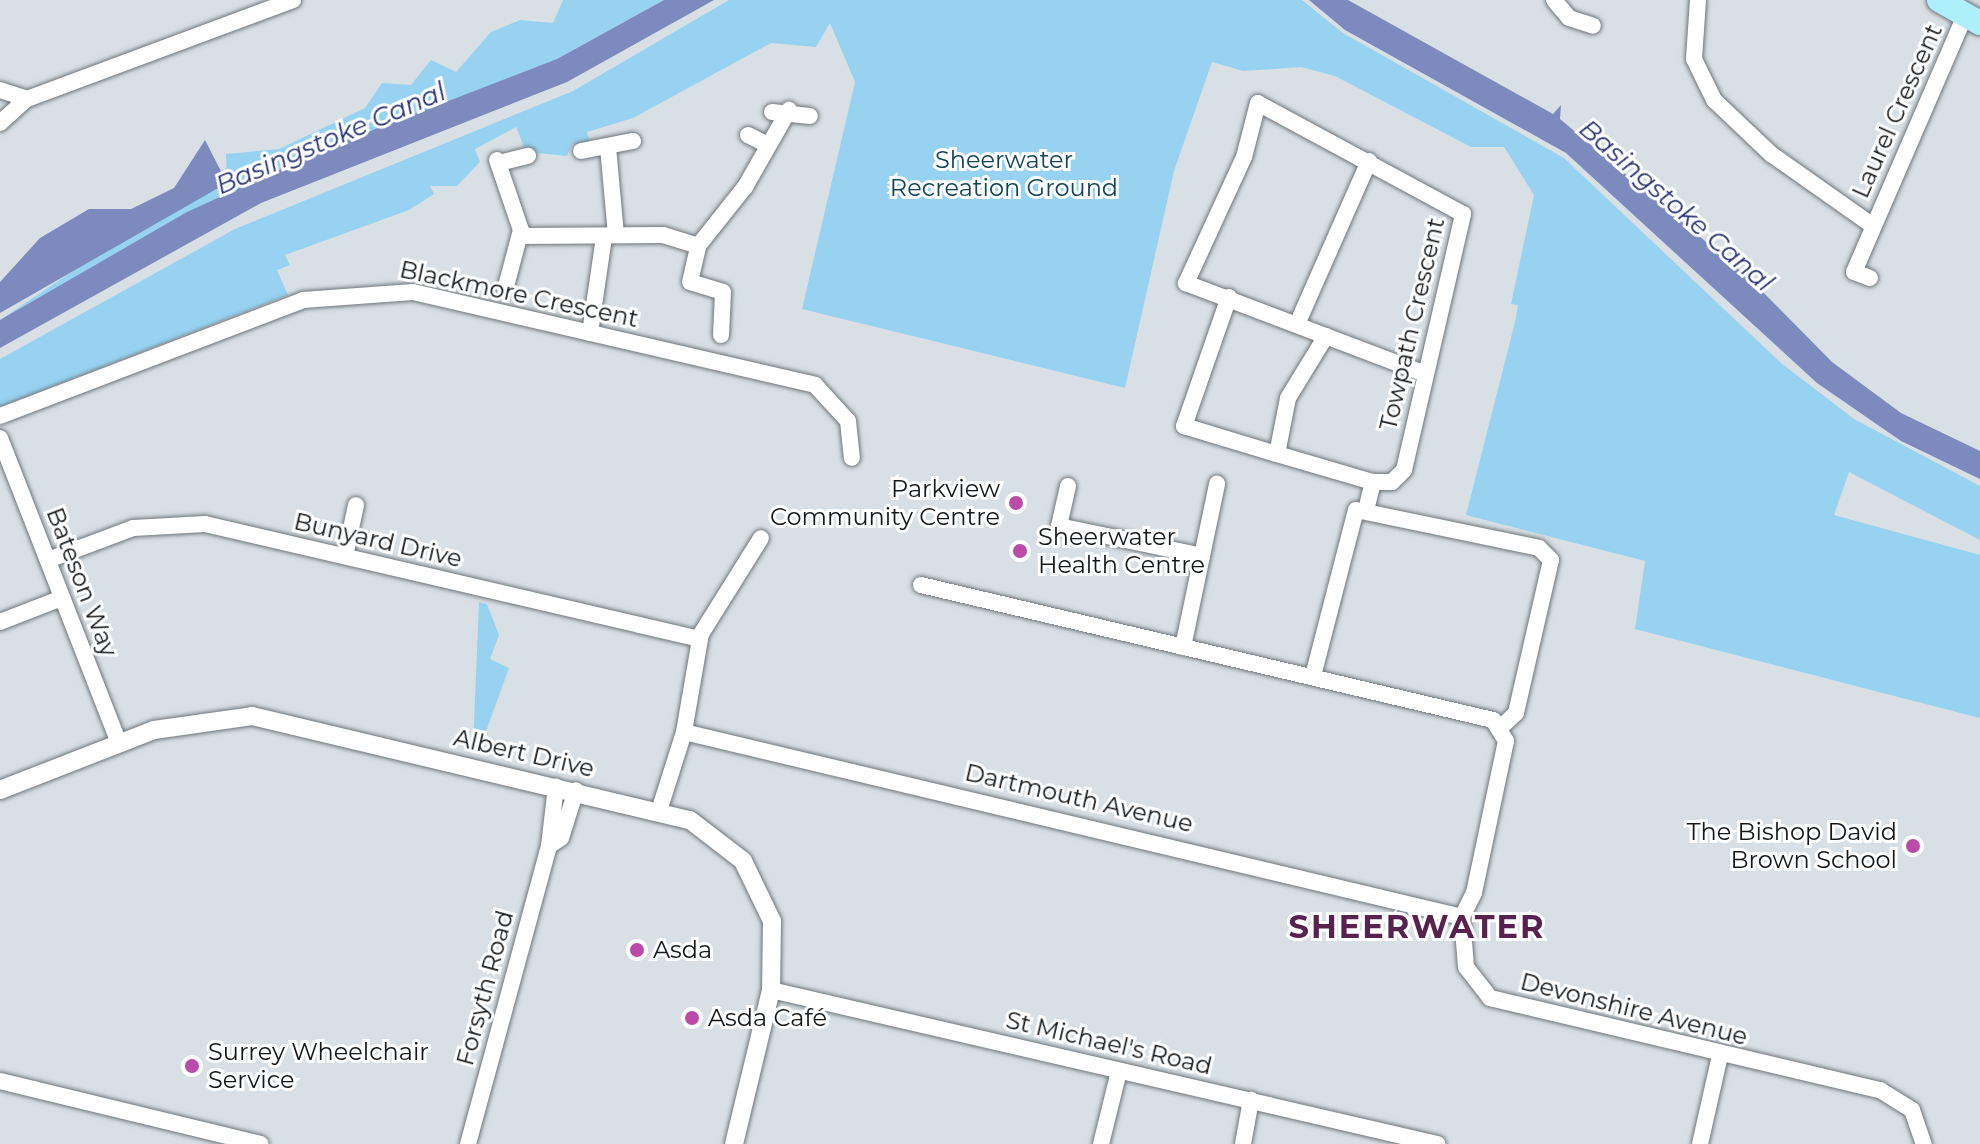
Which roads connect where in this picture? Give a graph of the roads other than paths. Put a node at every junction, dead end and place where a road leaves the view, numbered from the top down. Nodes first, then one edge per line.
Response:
1 (293, 0) edge
2 (1554, 0) edge
3 (1698, 0) edge
4 (1939, 0) edge
5 (1973, 19) edge
6 (1593, 26) dead end
7 (0, 90) edge
8 (27, 99) junction
9 (810, 116) dead end
10 (0, 123) edge
11 (748, 135) dead end
12 (633, 141) dead end
13 (768, 145) junction
14 (608, 147) junction
15 (581, 151) dead end
16 (528, 156) dead end
17 (1369, 161) junction
18 (1873, 226) junction
19 (520, 236) junction
20 (610, 236) junction
21 (698, 246) junction
22 (1870, 278) dead end
23 (505, 290) dead end
24 (1229, 297) junction
25 (1298, 322) junction
26 (590, 333) junction
27 (721, 335) dead end
28 (1326, 336) junction
29 (1425, 374) junction
30 (0, 416) edge
31 (0, 438) edge
32 (1277, 454) junction
33 (852, 458) dead end
34 (1373, 482) junction
35 (1217, 484) dead end
36 (1068, 486) dead end
37 (356, 505) dead end
38 (1367, 506) junction
39 (761, 538) dead end
40 (345, 556) junction
41 (1202, 556) junction
42 (48, 560) junction
43 (921, 585) dead end
44 (62, 598) junction
45 (0, 622) edge
46 (700, 637) junction
47 (1183, 647) junction
48 (1313, 676) junction
49 (1501, 727) junction
50 (684, 732) junction
51 (119, 743) junction
52 (556, 786) junction
53 (0, 790) edge
54 (576, 790) junction
55 (659, 811) junction
56 (549, 846) junction
57 (1462, 917) junction
58 (771, 990) junction
59 (1720, 1055) junction
60 (1119, 1071) junction
61 (0, 1081) edge
62 (1251, 1100) junction
63 (1418, 1142) edge
64 (1925, 1143) edge
65 (260, 1144) edge
66 (468, 1144) edge
67 (734, 1144) edge
68 (1101, 1144) edge
69 (1243, 1144) edge
70 (1437, 1144) edge
71 (1700, 1144) edge

1 - 8 street
2 - 6 street
3 - 18 street, Laurel Crescent
4 - 5 main road
5 - 18 street, Laurel Crescent
7 - 8 street
8 - 10 street
9 - 13 street
11 - 13 street
12 - 14 street
13 - 21 street
14 - 15 street
14 - 20 street
16 - 19 street
17 - 24 street, Towpath Crescent
17 - 25 street
17 - 29 street, Towpath Crescent
18 - 22 street, Laurel Crescent
19 - 20 street
19 - 23 street
20 - 21 street
20 - 26 street
21 - 27 street
24 - 25 street
24 - 32 street
25 - 28 street
26 - 30 street, Blackmore Crescent
26 - 33 street, Blackmore Crescent
28 - 29 street
28 - 32 street
29 - 34 street, Towpath Crescent
31 - 42 street, Bateson Way
32 - 34 street
34 - 38 street
35 - 41 street
36 - 41 street
37 - 40 street
38 - 48 street
38 - 49 street
39 - 46 street
40 - 42 street, Bunyard Drive
40 - 46 street, Bunyard Drive
41 - 47 street
42 - 44 street, Bateson Way
43 - 47 street
44 - 45 street
44 - 51 street, Bateson Way
46 - 50 street
47 - 48 street
48 - 49 street
49 - 57 street, Devonshire Avenue
50 - 55 street
50 - 57 street, Dartmouth Avenue
51 - 52 street, Albert Drive
51 - 53 street, Albert Drive
52 - 54 street, Albert Drive
52 - 56 street, Forsyth Road
54 - 55 street, Albert Drive
54 - 56 street, Forsyth Road
55 - 58 street, Albert Drive
56 - 66 street, Forsyth Road
57 - 59 street, Devonshire Avenue
58 - 60 street, St Michael's Road
58 - 67 street, Albert Drive
59 - 64 street, Devonshire Avenue
59 - 71 street
60 - 62 street, St Michael's Road
60 - 68 street
61 - 65 street
62 - 63 street, St Michael's Road
62 - 69 street
63 - 70 street, St Michael's Road

